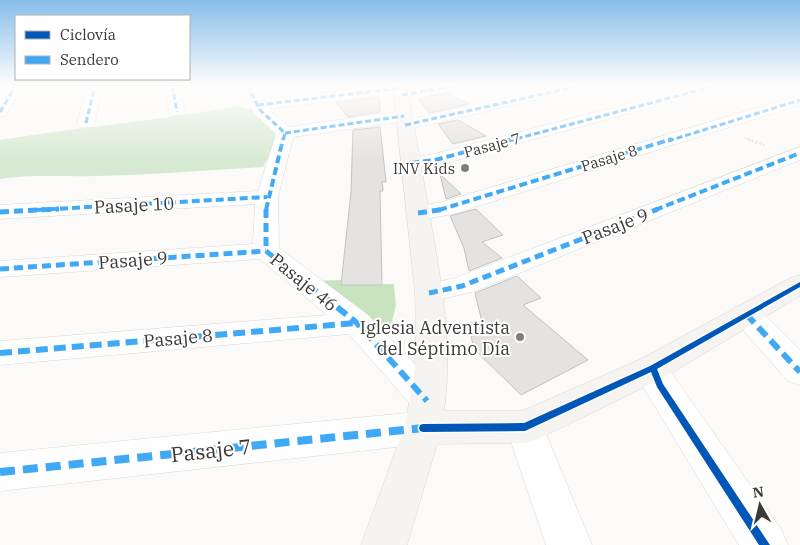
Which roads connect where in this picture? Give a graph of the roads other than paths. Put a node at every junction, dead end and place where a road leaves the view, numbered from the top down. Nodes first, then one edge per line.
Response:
1 (89, 110) edge
2 (266, 110) edge
3 (370, 110) edge
4 (403, 110) edge
5 (622, 110) edge
6 (766, 110) edge
7 (86, 123) dead end
8 (284, 133) junction
9 (800, 153) edge
10 (411, 163) junction
11 (267, 197) junction
12 (0, 212) edge
13 (418, 213) junction
14 (266, 251) junction
15 (0, 269) edge
16 (800, 284) edge
17 (429, 293) junction
18 (746, 314) junction
19 (356, 323) junction
20 (0, 353) edge
21 (653, 368) junction
22 (800, 372) edge
23 (425, 414) junction
24 (525, 427) junction
25 (0, 472) edge
26 (384, 545) edge
27 (569, 545) edge
28 (765, 545) edge

1 - 7 street
2 - 8 street
3 - 8 street
4 - 10 main road
5 - 10 street, Pasaje 7
6 - 13 street, Pasaje 8
8 - 11 street, Pasaje 46
9 - 17 street, Pasaje 9
10 - 13 main road
11 - 12 street, Pasaje 10
11 - 14 street, Pasaje 46
13 - 17 main road
14 - 15 street, Pasaje 9
14 - 19 street, Pasaje 46
16 - 18 main road
17 - 23 main road
18 - 21 main road
18 - 22 street
19 - 20 street, Pasaje 8
19 - 23 street, Pasaje 46
21 - 24 main road
21 - 28 street
23 - 24 main road
23 - 25 street, Pasaje 7
23 - 26 main road
24 - 27 street

